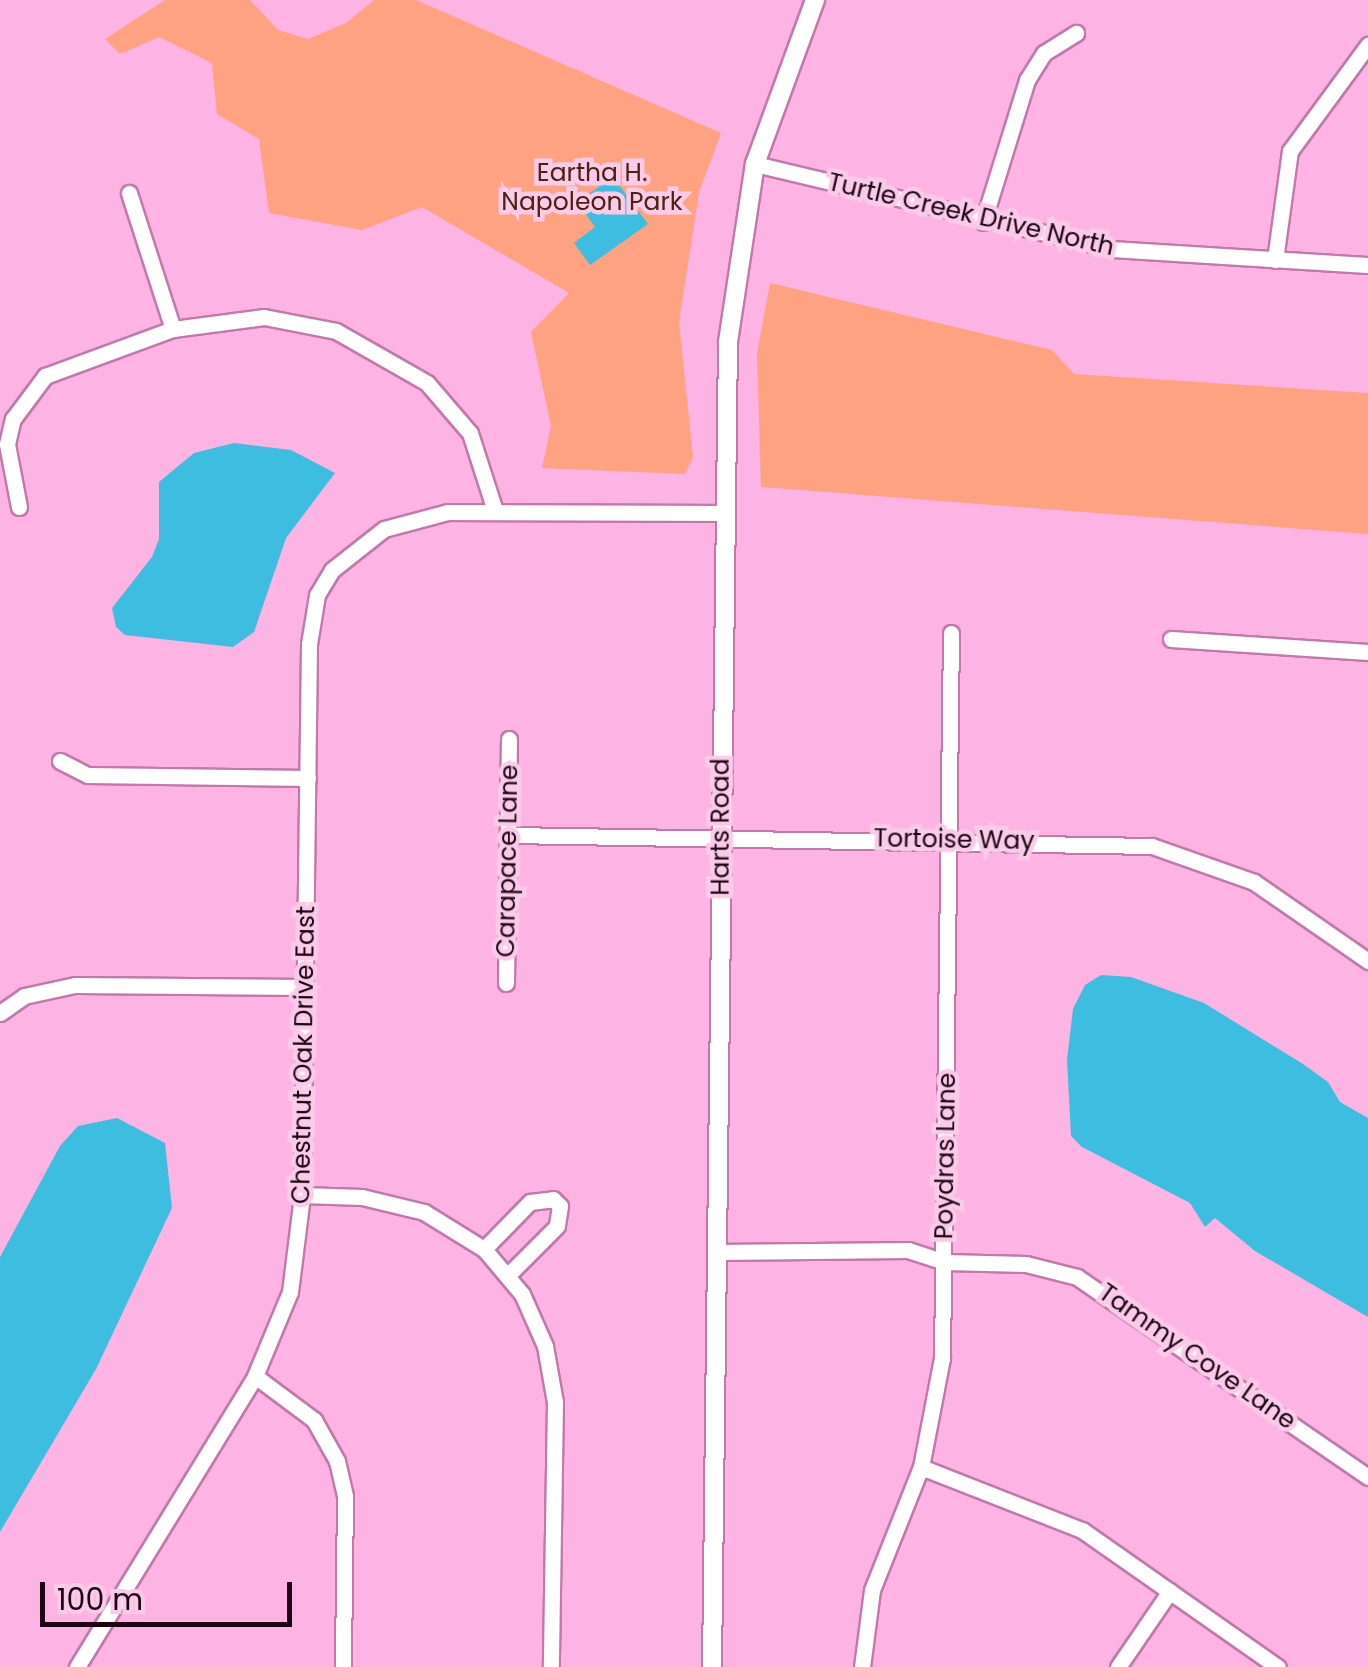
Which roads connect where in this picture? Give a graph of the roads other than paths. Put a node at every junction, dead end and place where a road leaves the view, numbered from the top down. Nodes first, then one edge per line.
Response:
1 (814, 0) edge
2 (1076, 33) dead end
3 (1368, 46) edge
4 (755, 164) junction
5 (129, 193) dead end
6 (983, 222) junction
7 (1276, 260) junction
8 (1368, 265) edge
9 (173, 328) junction
10 (19, 507) dead end
11 (495, 511) junction
12 (726, 514) junction
13 (951, 632) dead end
14 (1172, 639) dead end
15 (1368, 652) edge
16 (509, 739) dead end
17 (60, 761) dead end
18 (308, 778) junction
19 (509, 835) junction
20 (721, 836) junction
21 (949, 840) junction
22 (1368, 961) edge
23 (506, 984) dead end
24 (306, 987) junction
25 (0, 1013) edge
26 (302, 1195) junction
27 (484, 1249) junction
28 (716, 1252) junction
29 (944, 1262) junction
30 (509, 1274) junction
31 (255, 1376) junction
32 (921, 1467) junction
33 (1368, 1477) edge
34 (1170, 1592) junction
35 (77, 1667) edge
36 (342, 1667) edge
37 (551, 1667) edge
38 (712, 1667) edge
39 (862, 1667) edge
40 (1118, 1667) edge
41 (1278, 1667) edge

1 - 4 street, Harts Road
2 - 6 street
3 - 7 street
4 - 6 street, Turtle Creek Drive North
4 - 12 street, Harts Road
5 - 9 street
6 - 7 street, Turtle Creek Drive North
7 - 8 street, Turtle Creek Drive North
9 - 10 street
9 - 11 street
11 - 12 street, Chestnut Oak Drive East
11 - 18 street, Chestnut Oak Drive East
12 - 20 street, Harts Road
13 - 21 street, Poydras Lane
14 - 15 street
16 - 19 street, Carapace Lane
17 - 18 street
18 - 24 street, Chestnut Oak Drive East
19 - 20 street, Tortoise Way
19 - 23 street, Carapace Lane
20 - 21 street, Tortoise Way
20 - 28 street, Harts Road
21 - 22 street, Tortoise Way
21 - 29 street, Poydras Lane
24 - 25 street
24 - 26 street, Chestnut Oak Drive East
26 - 27 street
26 - 31 street, Chestnut Oak Drive East
27 - 30 street
27 - 30 street
28 - 29 street, Tammy Cove Lane
28 - 38 street, Harts Road
29 - 32 street, Poydras Lane
29 - 33 street, Tammy Cove Lane
30 - 37 street
31 - 35 street, Chestnut Oak Drive East
31 - 36 street
32 - 34 street
32 - 39 street, Poydras Lane
34 - 40 street
34 - 41 street

